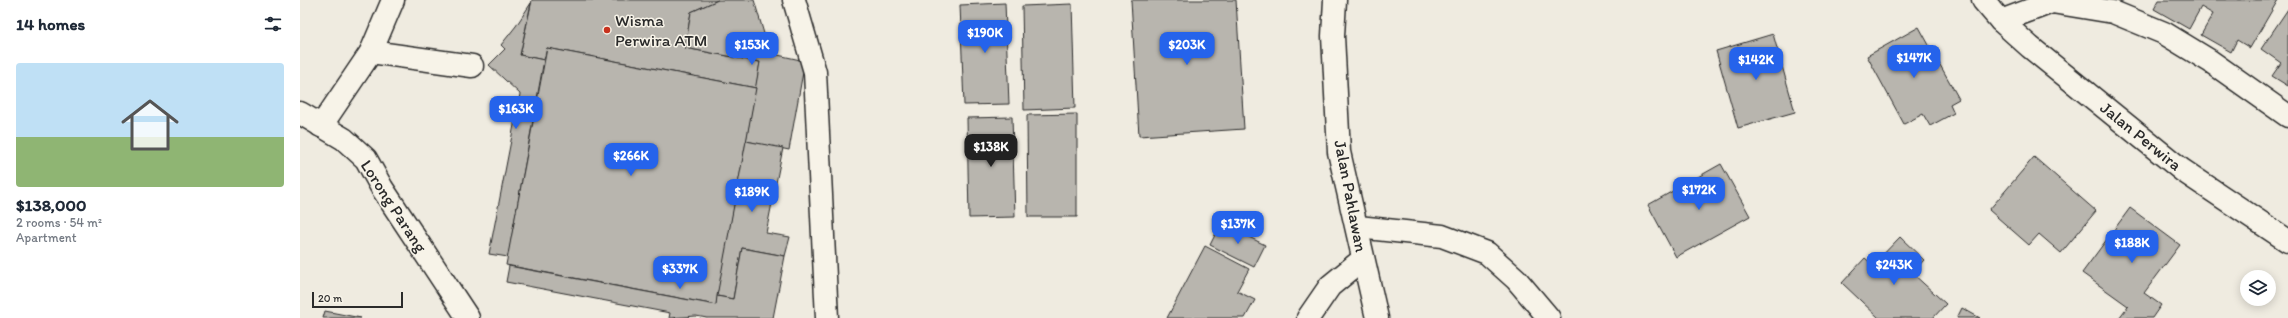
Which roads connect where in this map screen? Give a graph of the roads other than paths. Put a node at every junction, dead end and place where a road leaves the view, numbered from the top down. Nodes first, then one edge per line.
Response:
1 (392, 0) edge
2 (794, 0) edge
3 (1335, 0) edge
4 (1983, 0) edge
5 (2001, 21) junction
6 (372, 52) junction
7 (472, 66) dead end
8 (300, 113) edge
9 (2288, 116) edge
10 (321, 126) junction
11 (1358, 227) junction
12 (2288, 241) edge
13 (1363, 259) junction
14 (468, 318) edge
15 (827, 318) edge
16 (1308, 318) edge
17 (1377, 318) edge
18 (1549, 318) edge

1 - 6 street
2 - 15 street
3 - 11 street, Jalan Pahlawan
4 - 5 street, Jalan Perwira
5 - 9 street
5 - 12 street, Jalan Perwira
6 - 7 street
6 - 10 street
8 - 10 street, Lorong Parang
10 - 14 street, Lorong Parang
11 - 13 street, Jalan Pahlawan
11 - 18 street
13 - 16 street
13 - 17 street, Jalan Pahlawan

